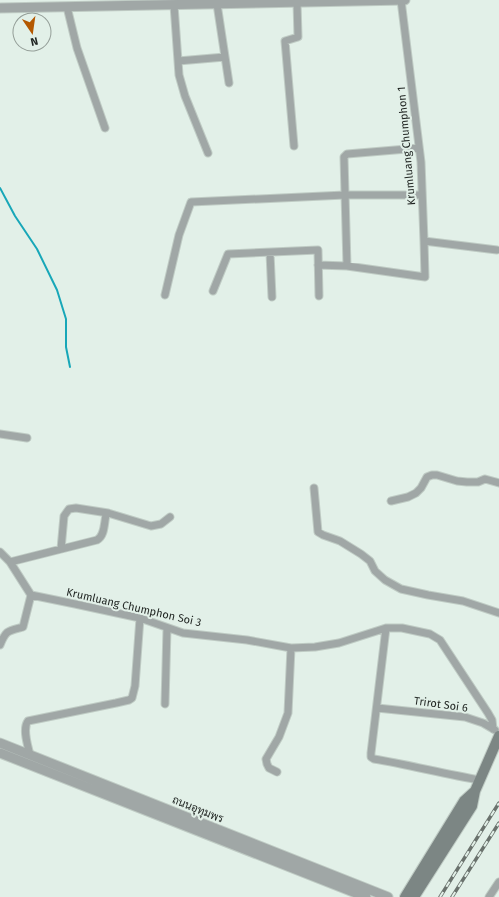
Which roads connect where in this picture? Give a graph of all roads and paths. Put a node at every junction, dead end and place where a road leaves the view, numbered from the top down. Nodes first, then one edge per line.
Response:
1 (401, 0) edge
2 (405, 0) edge
3 (306, 1) edge
4 (193, 2) edge
5 (297, 2) junction
6 (155, 3) edge
7 (217, 4) junction
8 (174, 5) junction
9 (1, 6) edge
10 (67, 7) junction
11 (225, 57) junction
12 (178, 61) junction
13 (229, 83) dead end
14 (105, 128) dead end
15 (294, 146) dead end
16 (419, 148) junction
17 (208, 153) dead end
18 (345, 195) junction
19 (422, 195) junction
20 (424, 241) junction
21 (497, 250) dead end
22 (270, 253) junction
23 (318, 265) junction
24 (347, 266) junction
25 (213, 291) dead end
26 (165, 294) dead end
27 (319, 296) dead end
28 (272, 297) dead end
29 (0, 434) edge
30 (27, 438) dead end
31 (499, 483) edge
32 (314, 488) dead end
33 (391, 500) dead end
34 (108, 513) junction
35 (170, 517) dead end
36 (61, 549) junction
37 (1, 553) edge
38 (10, 562) junction
39 (31, 595) junction
40 (499, 613) edge
41 (140, 618) junction
42 (167, 628) junction
43 (386, 628) junction
44 (0, 645) edge
45 (291, 648) junction
46 (165, 704) dead end
47 (377, 708) junction
48 (497, 733) edge
49 (0, 743) edge
50 (0, 753) edge
51 (30, 755) junction
52 (277, 772) dead end
53 (480, 780) junction
54 (475, 791) junction
55 (499, 882) edge
56 (366, 897) edge
57 (388, 897) edge
58 (405, 897) edge
59 (414, 897) edge
60 (489, 897) edge

1 - 2 street
1 - 3 street
1 - 16 street, Krumluang Chumphon 1
3 - 5 street
4 - 7 street
4 - 8 street
5 - 7 street
5 - 15 street
6 - 8 street
6 - 10 street
7 - 11 street
8 - 12 street
9 - 10 street
10 - 14 street
11 - 12 street
11 - 13 street
12 - 17 street
16 - 18 street
16 - 19 street, Krumluang Chumphon 1
18 - 19 street
18 - 24 street
18 - 26 street
19 - 20 street, Krumluang Chumphon 1
20 - 21 street
20 - 24 street, Krumluang Chumphon 1
22 - 23 street
22 - 25 street
22 - 28 street
23 - 24 street
23 - 27 street
29 - 30 street
31 - 33 street
32 - 40 street
34 - 35 street
34 - 36 street
34 - 36 street
36 - 38 street
37 - 38 street
38 - 39 street
39 - 41 street, Krumluang Chumphon Soi 3
39 - 44 street
41 - 42 street, Krumluang Chumphon Soi 3
41 - 51 street
42 - 45 street, Krumluang Chumphon Soi 3
42 - 46 street
43 - 45 street, Krumluang Chumphon Soi 3
43 - 47 street
43 - 48 street, Krumluang Chumphon Soi 3
45 - 52 street
47 - 48 street, Trirot Soi 6
47 - 53 street
48 - 53 main road
49 - 51 street, ถนนอุทุมพร
50 - 56 street, ถนนอุทุมพร
51 - 57 street, ถนนอุทุมพร
53 - 54 main road
54 - 58 main road
54 - 59 main road
55 - 60 street

